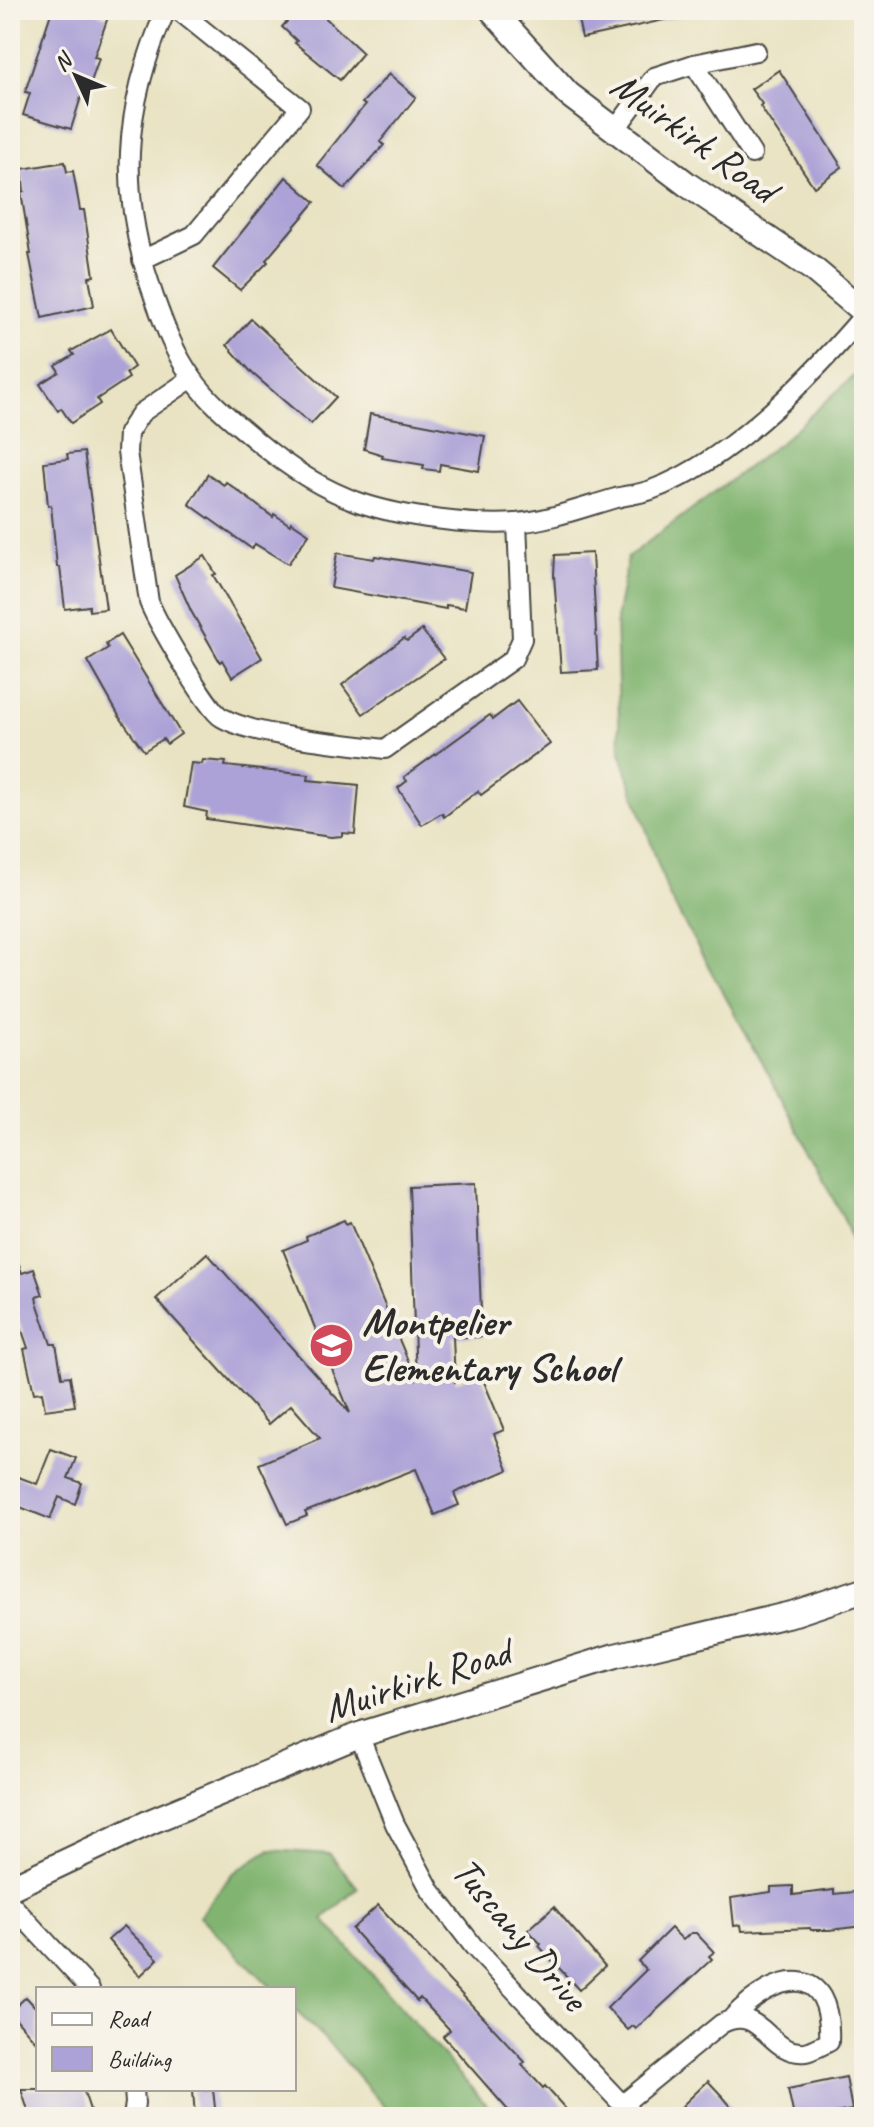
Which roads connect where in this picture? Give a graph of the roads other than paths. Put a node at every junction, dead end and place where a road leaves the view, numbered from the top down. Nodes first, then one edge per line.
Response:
1 (166, 10) edge
2 (178, 10) edge
3 (492, 10) edge
4 (756, 51) dead end
5 (694, 64) junction
6 (615, 130) junction
7 (752, 154) dead end
8 (142, 260) junction
9 (864, 313) edge
10 (192, 378) junction
11 (517, 523) junction
12 (864, 1590) edge
13 (359, 1735) junction
14 (10, 1888) edge
15 (10, 1903) edge
16 (88, 1987) edge
17 (733, 2017) junction
18 (134, 2091) edge
19 (629, 2111) edge
20 (133, 2117) edge

1 - 8 street
2 - 8 street
3 - 6 main road, Muirkirk Road
4 - 5 street
5 - 6 street
5 - 7 street
6 - 9 main road, Muirkirk Road
8 - 10 street
9 - 11 street
10 - 11 street
10 - 11 street
12 - 13 main road, Muirkirk Road
13 - 14 main road, Muirkirk Road
13 - 19 street, Tuscany Drive
15 - 16 street
17 - 17 street
17 - 19 street
18 - 20 street

